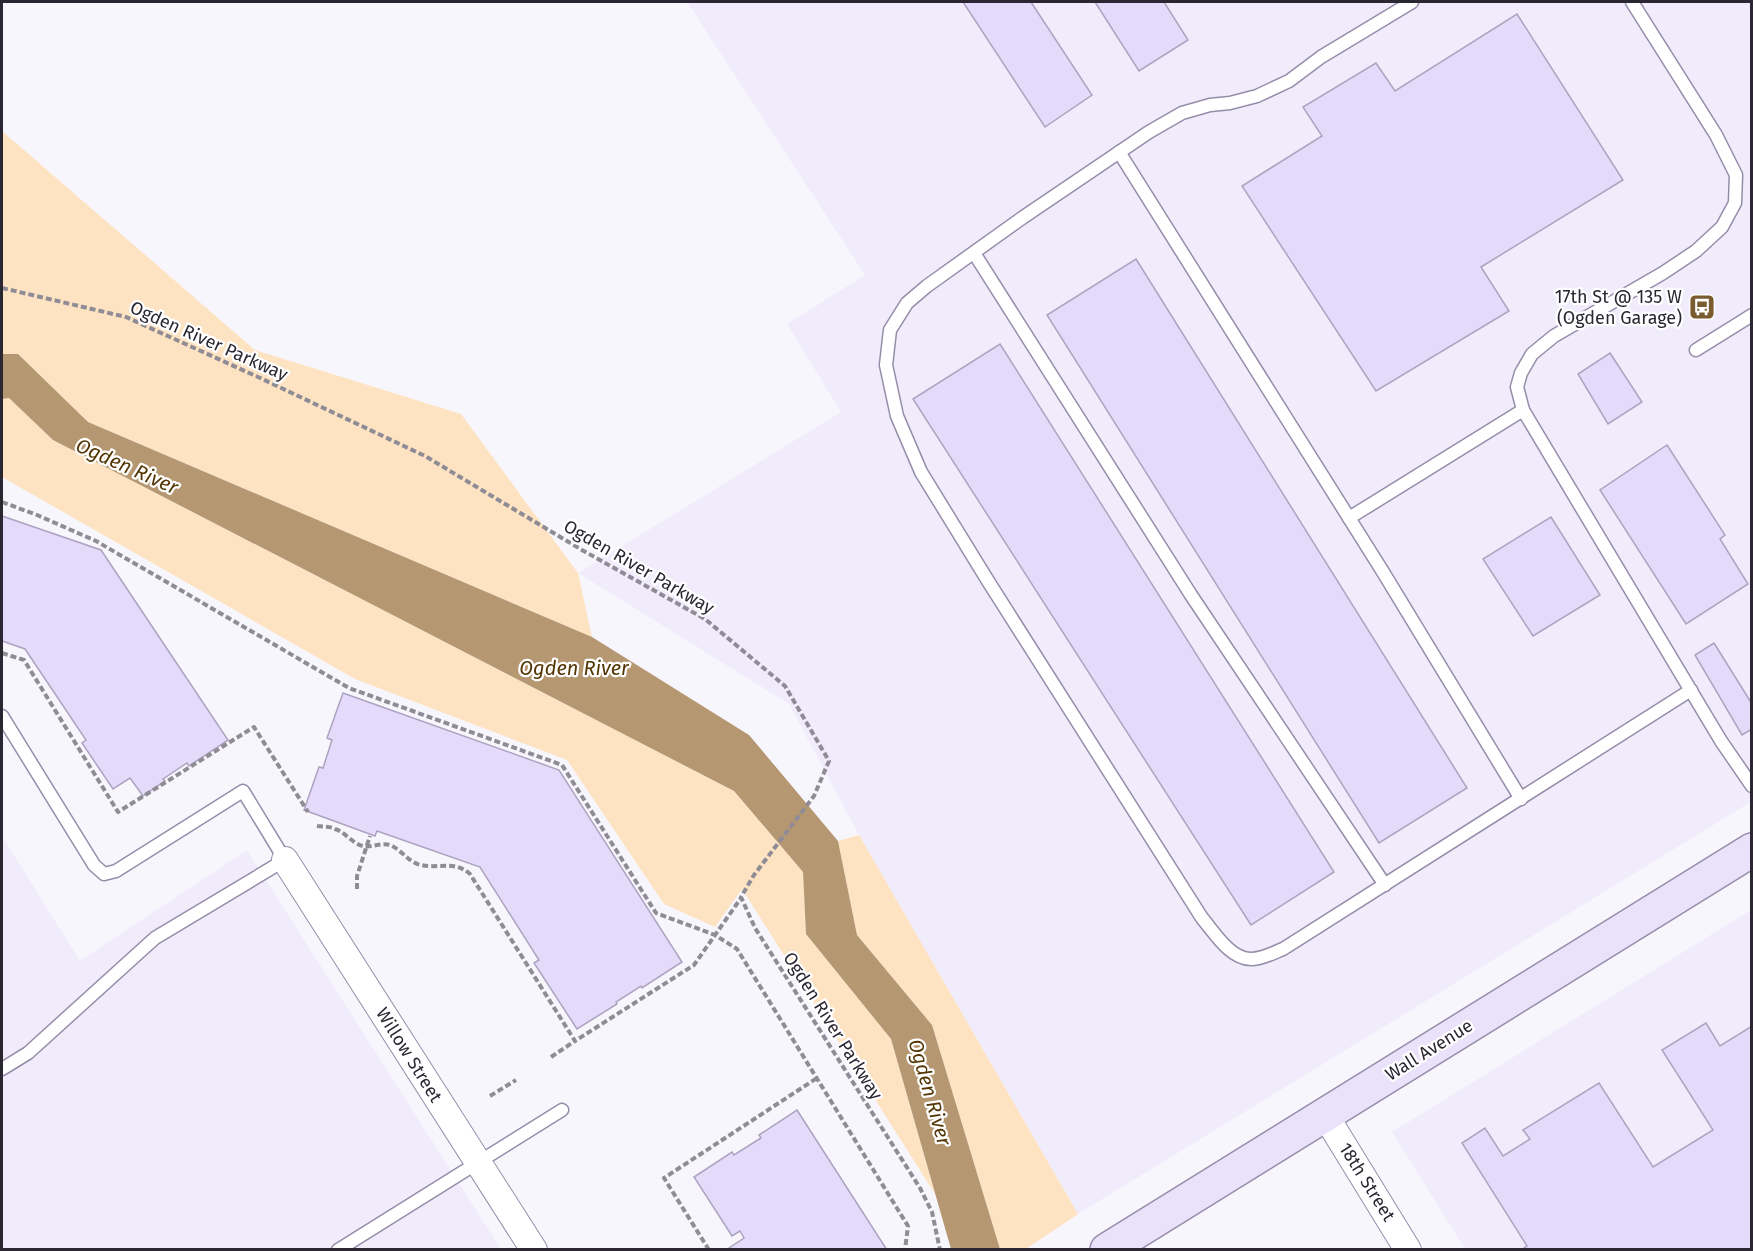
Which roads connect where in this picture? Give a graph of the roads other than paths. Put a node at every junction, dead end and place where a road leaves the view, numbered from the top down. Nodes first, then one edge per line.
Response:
1 (1412, 2) edge
2 (1632, 2) edge
3 (1119, 152) junction
4 (974, 253) junction
5 (1752, 315) edge
6 (1696, 350) dead end
7 (1523, 410) junction
8 (1349, 518) junction
9 (1691, 690) junction
10 (2, 716) edge
11 (1752, 786) edge
12 (1521, 799) junction
13 (1752, 850) edge
14 (285, 860) junction
15 (1385, 885) junction
16 (2, 1069) edge
17 (562, 1110) dead end
18 (1325, 1115) junction
19 (478, 1163) junction
20 (338, 1250) edge
21 (534, 1250) edge
22 (1107, 1250) edge
23 (1408, 1250) edge

1 - 3 lane
2 - 7 lane
3 - 4 lane
3 - 8 lane
4 - 15 lane
4 - 15 lane
5 - 6 lane
7 - 8 lane
7 - 9 lane
8 - 12 lane
9 - 11 lane
9 - 12 lane
10 - 14 lane
12 - 15 lane
13 - 18 main road, Wall Avenue
14 - 16 lane
14 - 19 street, Willow Street
17 - 19 lane
18 - 22 main road, Wall Avenue
18 - 23 street, 18th Street
19 - 20 lane
19 - 21 street, Willow Street

